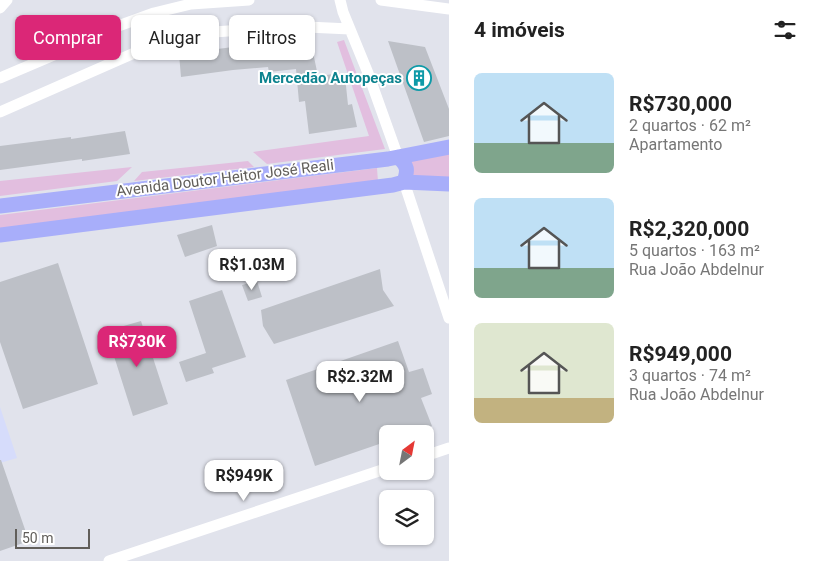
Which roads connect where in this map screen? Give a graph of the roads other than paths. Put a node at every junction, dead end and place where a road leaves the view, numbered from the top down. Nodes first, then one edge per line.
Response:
1 (7, 0) edge
2 (249, 0) edge
3 (340, 0) edge
4 (381, 0) edge
5 (0, 8) edge
6 (449, 9) edge
7 (350, 29) junction
8 (0, 78) edge
9 (0, 112) edge
10 (449, 147) edge
11 (393, 158) junction
12 (398, 183) junction
13 (449, 184) edge
14 (0, 206) edge
15 (0, 235) edge
16 (449, 318) edge
17 (449, 448) edge
18 (434, 453) edge
19 (379, 471) edge
20 (109, 561) edge

1 - 5 street
2 - 8 street
3 - 7 street
4 - 6 street
7 - 9 street
7 - 11 street
10 - 11 main road, Avenida Doutor Heitor José Reali
11 - 12 main road
11 - 12 main road
11 - 14 main road, Avenida Doutor Heitor José Reali
12 - 13 main road, Avenida Doutor Heitor José Reali
12 - 15 main road, Avenida Doutor Heitor José Reali
12 - 16 street
17 - 18 street
19 - 20 street

